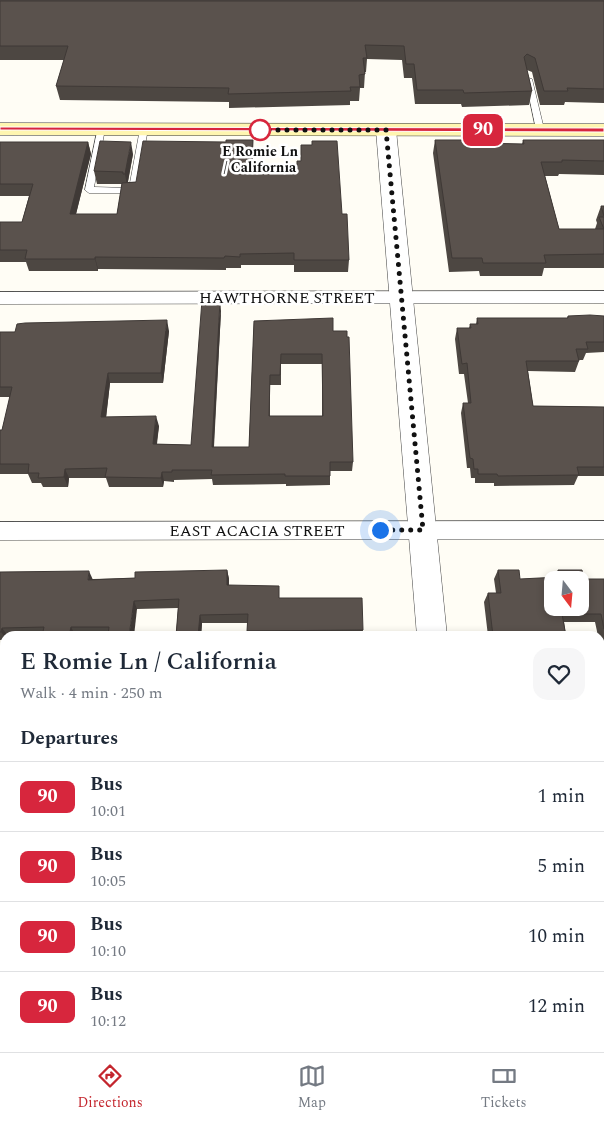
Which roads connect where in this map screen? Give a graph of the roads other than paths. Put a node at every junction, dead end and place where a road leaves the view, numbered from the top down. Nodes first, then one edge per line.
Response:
1 (526, 72) edge
2 (0, 129) edge
3 (101, 129) junction
4 (144, 129) junction
5 (540, 129) junction
6 (386, 130) junction
7 (604, 130) edge
8 (604, 297) edge
9 (0, 298) edge
10 (401, 298) junction
11 (423, 530) junction
12 (604, 530) edge
13 (0, 531) edge
14 (432, 631) edge

1 - 5 lane
2 - 3 main road
3 - 4 main road
3 - 4 lane
4 - 6 main road
5 - 6 main road
5 - 7 main road
6 - 10 street
8 - 10 street, HAWTHORNE STREET
9 - 10 street, HAWTHORNE STREET
10 - 11 street
11 - 12 street, EAST ACACIA STREET
11 - 13 street, EAST ACACIA STREET
11 - 14 street

